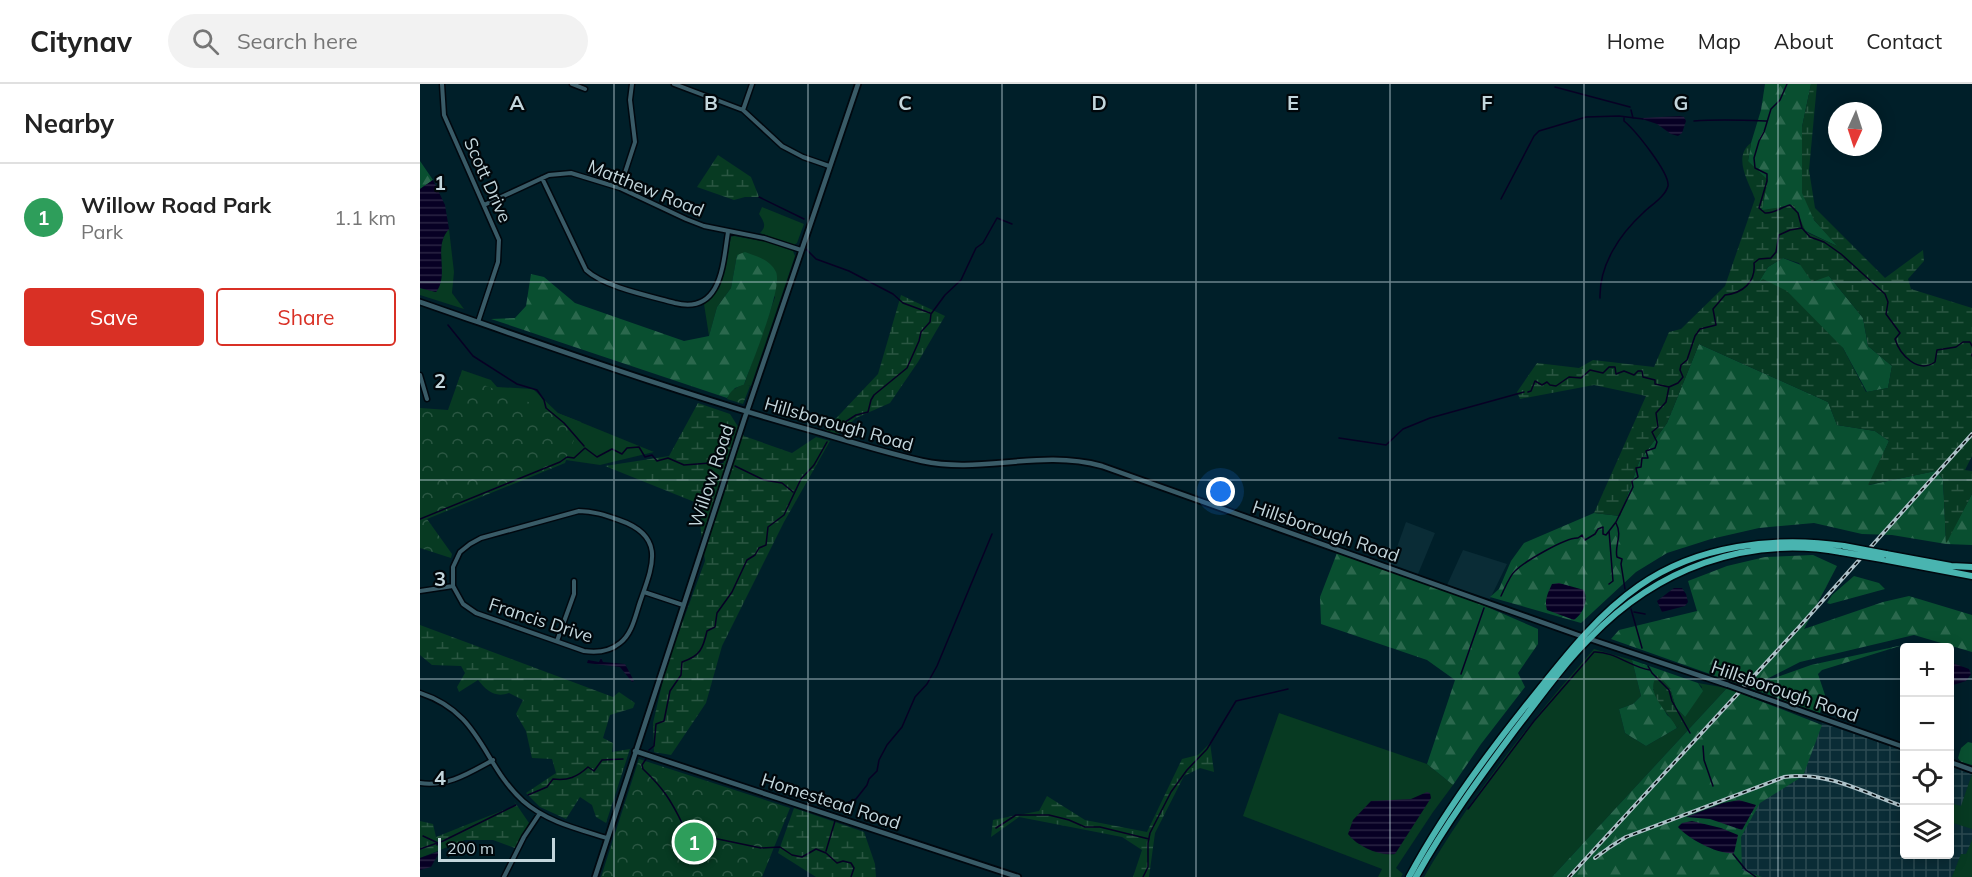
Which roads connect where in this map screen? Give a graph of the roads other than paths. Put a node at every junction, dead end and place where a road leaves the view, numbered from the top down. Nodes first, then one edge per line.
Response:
1 (442, 84) edge
2 (572, 84) edge
3 (632, 84) edge
4 (674, 84) edge
5 (752, 84) edge
6 (858, 84) edge
7 (585, 88) dead end
8 (743, 110) junction
9 (830, 166) junction
10 (542, 178) junction
11 (620, 188) junction
12 (484, 205) junction
13 (728, 232) junction
14 (801, 250) junction
15 (420, 302) edge
16 (478, 322) junction
17 (420, 375) edge
18 (427, 399) dead end
19 (746, 412) junction
20 (1884, 557) junction
21 (1972, 567) edge
22 (1972, 576) edge
23 (574, 581) dead end
24 (453, 586) junction
25 (420, 591) edge
26 (644, 592) junction
27 (683, 605) junction
28 (1586, 637) junction
29 (557, 641) junction
30 (420, 693) edge
31 (1900, 745) edge
32 (635, 750) junction
33 (493, 760) junction
34 (1954, 763) edge
35 (1972, 770) edge
36 (420, 783) edge
37 (540, 813) junction
38 (607, 838) junction
39 (504, 877) edge
40 (595, 877) edge
41 (1018, 877) edge
42 (1409, 877) edge
43 (1416, 877) edge

1 - 12 street, Scott Drive
2 - 7 street
3 - 11 street
4 - 8 street
5 - 8 street
6 - 9 street, Willow Road
8 - 9 street
9 - 14 street, Willow Road
10 - 11 street, Matthew Road
10 - 12 street, Matthew Road
10 - 13 street
11 - 13 street, Matthew Road
12 - 16 street, Scott Drive
13 - 14 street, Matthew Road
14 - 19 street, Willow Road
15 - 16 street, Hillsborough Road
16 - 19 street, Hillsborough Road
17 - 18 street
19 - 27 street, Willow Road
19 - 28 street, Hillsborough Road
20 - 21 highway
20 - 22 highway
20 - 28 highway, bridge
23 - 29 street
24 - 25 street
24 - 26 street, Francis Drive
24 - 29 street, Francis Drive
26 - 27 street
26 - 29 street, Francis Drive
27 - 32 street, Willow Road
28 - 31 street, Hillsborough Road, bridge
28 - 42 highway
28 - 43 highway
30 - 33 street
32 - 38 street, Willow Road
32 - 41 street, Homestead Road
33 - 36 street
33 - 37 street
34 - 35 street
37 - 38 street
37 - 39 street
38 - 40 street, Willow Road

